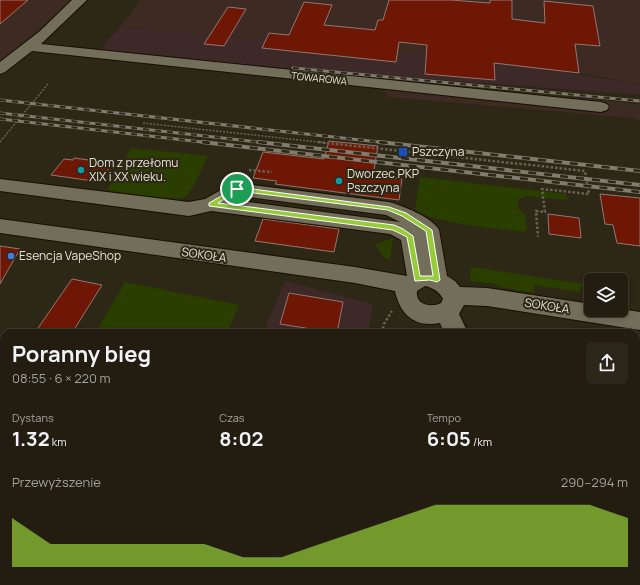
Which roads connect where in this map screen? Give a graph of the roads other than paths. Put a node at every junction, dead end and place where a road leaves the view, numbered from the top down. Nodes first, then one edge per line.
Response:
1 (80, 0) edge
2 (36, 48) dead end
3 (0, 69) edge
4 (601, 108) dead end
5 (0, 185) edge
6 (0, 226) edge
7 (421, 282) junction
8 (440, 314) edge
9 (634, 324) edge
10 (453, 329) edge

1 - 3 street
2 - 4 street, TOWAROWA
5 - 7 street
6 - 7 street, SOKOŁA
7 - 8 street
7 - 8 street
8 - 9 street, SOKOŁA
8 - 10 street

